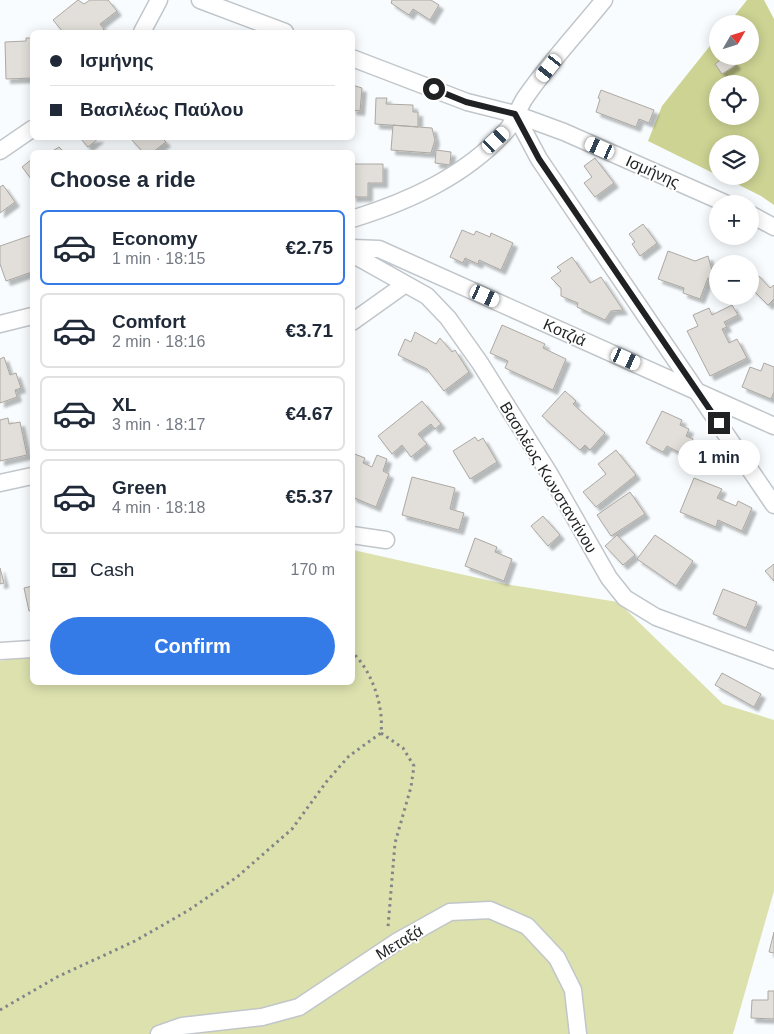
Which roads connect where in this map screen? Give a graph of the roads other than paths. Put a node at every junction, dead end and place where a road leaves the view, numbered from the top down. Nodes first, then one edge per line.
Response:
1 (159, 0) edge
2 (200, 0) edge
3 (604, 0) edge
4 (143, 30) edge
5 (281, 30) edge
6 (355, 59) edge
7 (515, 114) junction
8 (30, 130) edge
9 (0, 151) edge
10 (709, 196) edge
11 (355, 218) edge
12 (759, 219) edge
13 (774, 227) edge
14 (355, 248) edge
15 (355, 256) edge
16 (404, 285) junction
17 (30, 316) edge
18 (355, 320) edge
19 (0, 324) edge
20 (697, 390) junction
21 (774, 426) edge
22 (30, 476) edge
23 (0, 484) edge
24 (774, 505) edge
25 (355, 535) edge
26 (386, 540) dead end
27 (30, 649) edge
28 (0, 651) edge
29 (774, 660) edge
30 (159, 1034) edge
31 (578, 1034) edge

1 - 4 street
2 - 5 street
3 - 7 street
6 - 7 street, Ισμήνης
7 - 10 street, Ισμήνης
7 - 11 street
7 - 20 street
8 - 9 street
12 - 13 street
14 - 20 street, Κοτζιά
15 - 16 street, Βασιλέως Κωνσταντίνου
16 - 18 street
16 - 29 street, Βασιλέως Κωνσταντίνου
17 - 19 street
20 - 21 street, Κοτζιά
20 - 24 street
22 - 23 street
25 - 26 street
27 - 28 street
30 - 31 street, Μεταξά

